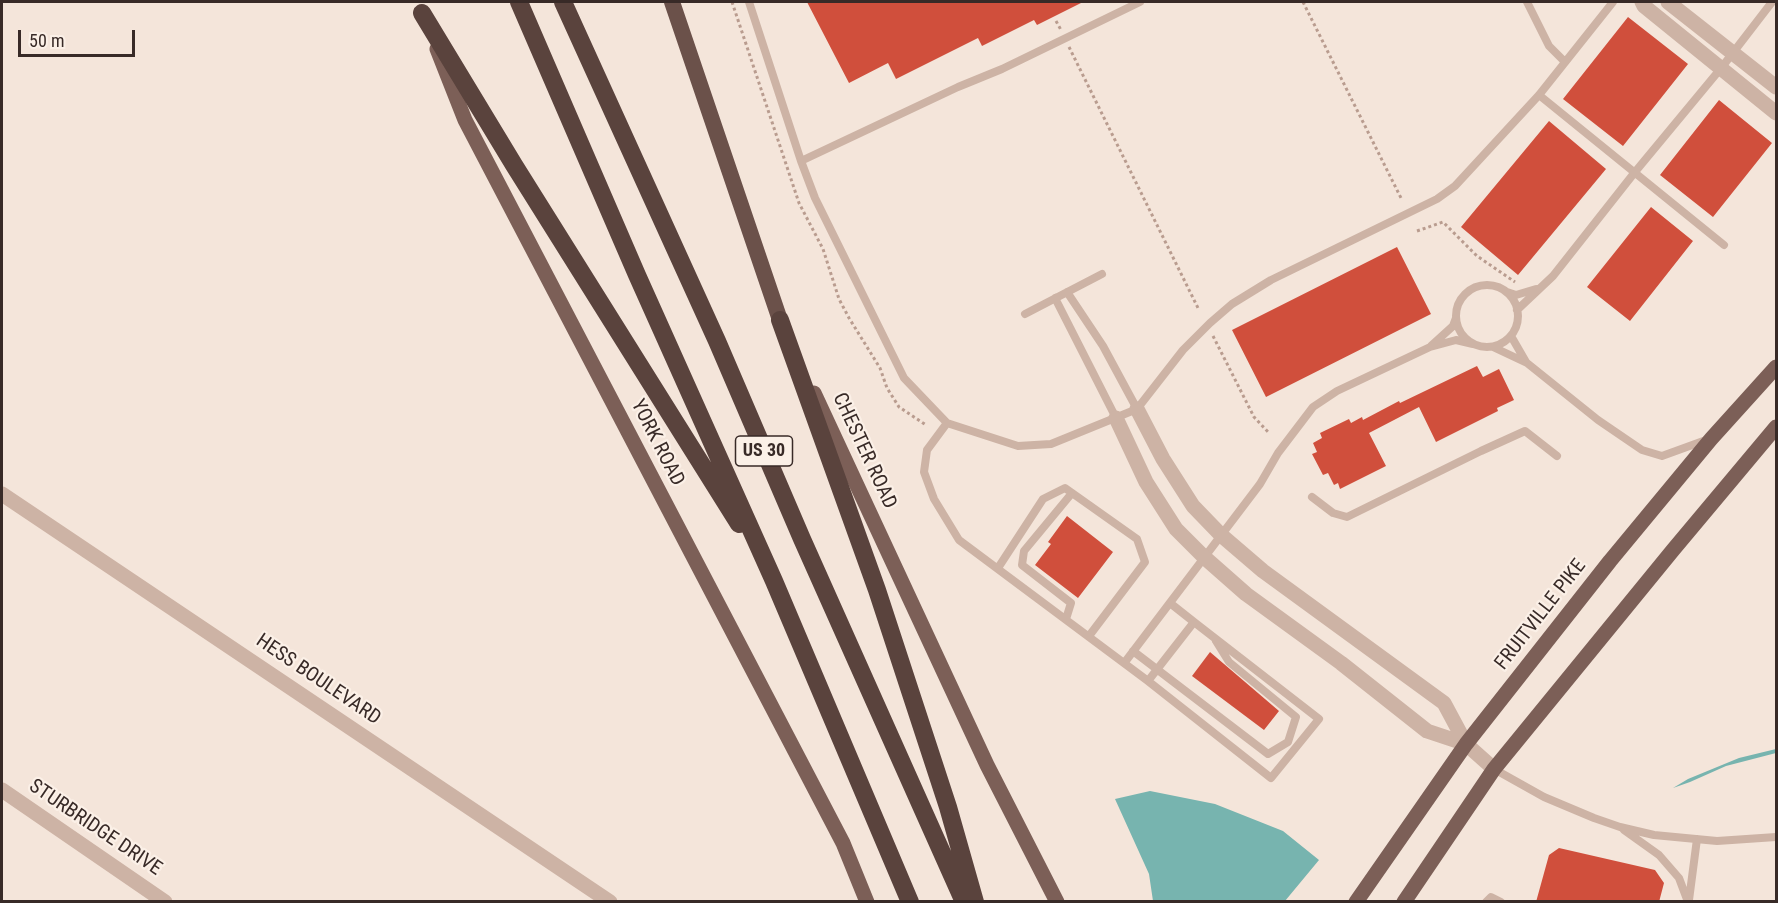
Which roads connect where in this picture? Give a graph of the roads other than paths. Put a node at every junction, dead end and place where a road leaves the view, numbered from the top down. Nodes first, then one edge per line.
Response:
1 (519, 2) edge
2 (563, 2) edge
3 (672, 2) edge
4 (749, 2) edge
5 (1140, 2) edge
6 (1527, 2) edge
7 (1613, 2) edge
8 (1642, 2) edge
9 (1668, 2) edge
10 (1772, 2) edge
11 (420, 7) edge
12 (1733, 53) junction
13 (1565, 62) junction
14 (1722, 67) junction
15 (1776, 87) edge
16 (1539, 95) junction
17 (1776, 113) edge
18 (801, 161) junction
19 (1635, 172) junction
20 (1724, 245) dead end
21 (1102, 274) dead end
22 (1540, 288) junction
23 (1067, 292) junction
24 (1505, 292) junction
25 (1055, 298) junction
26 (1517, 310) junction
27 (1025, 314) dead end
28 (1456, 318) junction
29 (780, 320) junction
30 (1510, 336) junction
31 (1473, 344) junction
32 (1430, 347) junction
33 (1493, 347) junction
34 (1527, 363) junction
35 (1776, 367) edge
36 (1137, 410) junction
37 (1116, 418) junction
38 (947, 423) junction
39 (1776, 427) edge
40 (1711, 439) junction
41 (1557, 456) dead end
42 (1072, 493) junction
43 (2, 494) edge
44 (1312, 497) dead end
45 (1221, 535) junction
46 (1204, 557) junction
47 (998, 568) junction
48 (774, 581) junction
49 (1170, 603) junction
50 (1066, 618) junction
51 (1194, 622) junction
52 (1089, 636) junction
53 (1214, 637) junction
54 (1133, 651) junction
55 (1125, 662) junction
56 (1157, 669) junction
57 (1148, 681) junction
58 (1466, 744) junction
59 (1494, 769) junction
60 (2, 790) edge
61 (1620, 827) junction
62 (1776, 837) edge
63 (1697, 839) junction
64 (165, 902) edge
65 (610, 902) edge
66 (867, 902) edge
67 (910, 902) edge
68 (964, 902) edge
69 (975, 902) edge
70 (1058, 902) edge
71 (1356, 902) edge
72 (1404, 902) edge
73 (1486, 902) edge
74 (1501, 902) edge
75 (1688, 902) edge

1 - 48 highway, US 30
2 - 68 highway, US 30
3 - 29 highway, CHESTER ROAD
4 - 18 lane
5 - 18 lane
6 - 13 lane
7 - 13 lane
8 - 14 street
9 - 12 street
10 - 12 lane
11 - 48 highway
11 - 66 main road, YORK ROAD
12 - 14 lane
12 - 15 street
13 - 16 lane
14 - 17 street
14 - 19 lane
16 - 19 lane
16 - 36 lane
18 - 38 lane
19 - 20 lane
19 - 22 lane
21 - 23 lane
22 - 24 lane
22 - 26 lane
23 - 25 lane
23 - 36 lane
24 - 26 lane
24 - 28 lane
25 - 27 lane
25 - 37 lane
26 - 30 lane
28 - 31 lane
28 - 32 lane
29 - 69 highway
29 - 70 main road, CHESTER ROAD
30 - 33 lane
30 - 34 lane
31 - 32 lane
31 - 33 lane
32 - 45 lane
33 - 34 lane
34 - 40 lane
35 - 40 main road, FRUITVILLE PIKE
36 - 37 lane
36 - 45 street
37 - 38 lane
37 - 46 street
38 - 47 lane
39 - 59 main road
40 - 58 main road, FRUITVILLE PIKE
41 - 44 lane
42 - 47 lane
42 - 50 lane
42 - 52 lane
43 - 65 street, HESS BOULEVARD
45 - 46 lane
45 - 58 street
46 - 49 lane
46 - 58 street
47 - 50 lane
48 - 67 highway, US 30
49 - 51 lane
49 - 54 lane
50 - 52 lane
51 - 53 lane
51 - 56 lane
52 - 55 lane
53 - 56 lane
53 - 57 lane
54 - 55 lane
54 - 56 lane
55 - 57 lane
56 - 57 lane
58 - 59 street
58 - 71 main road, FRUITVILLE PIKE
59 - 61 lane
59 - 72 main road
60 - 64 street, STURBRIDGE DRIVE
61 - 63 lane
61 - 75 lane
62 - 63 lane
63 - 75 lane
73 - 74 lane

